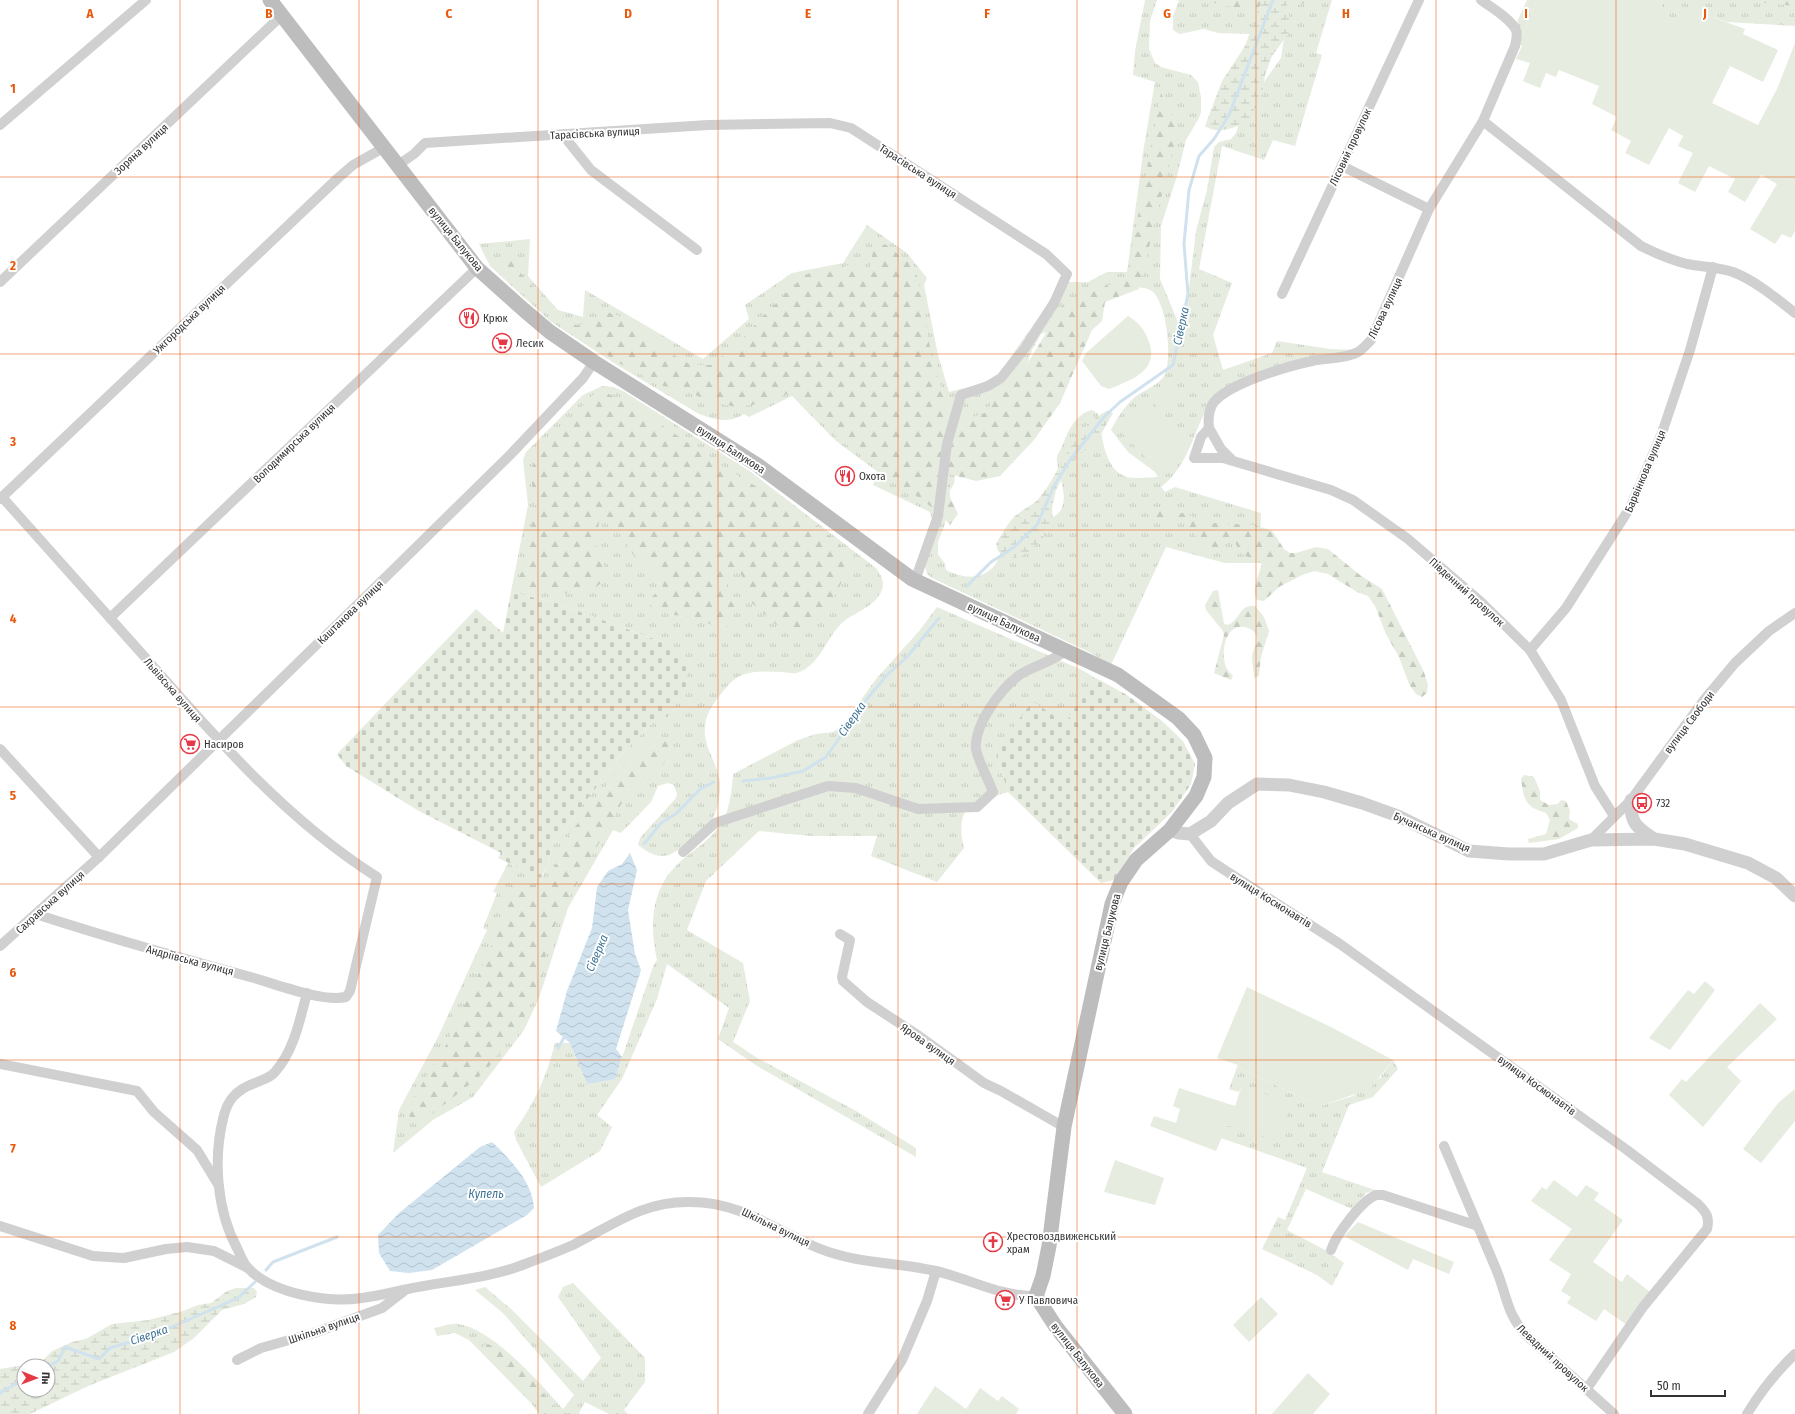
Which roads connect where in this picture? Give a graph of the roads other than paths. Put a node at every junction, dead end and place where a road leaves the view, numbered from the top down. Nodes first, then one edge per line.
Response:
1 (146, 0) edge
2 (270, 0) edge
3 (1419, 0) edge
4 (1481, 0) edge
5 (281, 16) junction
6 (1482, 121) junction
7 (0, 125) edge
8 (563, 135) junction
9 (385, 147) junction
10 (398, 165) junction
11 (1342, 166) junction
12 (1429, 209) junction
13 (697, 250) dead end
14 (1712, 267) junction
15 (477, 268) junction
16 (0, 282) edge
17 (1282, 294) dead end
18 (1795, 313) edge
19 (594, 362) junction
20 (1209, 428) junction
21 (1233, 461) junction
22 (1, 498) edge
23 (912, 579) junction
24 (1795, 613) edge
25 (110, 618) junction
26 (1066, 650) junction
27 (1530, 650) junction
28 (218, 740) junction
29 (0, 749) edge
30 (1631, 800) junction
31 (1614, 816) junction
32 (1170, 830) junction
33 (1190, 834) junction
34 (1654, 839) junction
35 (1591, 840) junction
36 (683, 852) dead end
37 (99, 857) junction
38 (1795, 896) edge
39 (36, 914) junction
40 (840, 934) dead end
41 (0, 946) edge
42 (307, 993) junction
43 (346, 997) joint
44 (0, 1064) edge
45 (1064, 1127) junction
46 (1444, 1146) dead end
47 (218, 1186) junction
48 (0, 1226) edge
49 (1478, 1226) junction
50 (1331, 1250) dead end
51 (248, 1268) junction
52 (936, 1271) junction
53 (407, 1288) junction
54 (1036, 1296) junction
55 (1795, 1354) edge
56 (238, 1360) dead end
57 (1586, 1390) junction
58 (868, 1414) edge
59 (1125, 1414) edge
60 (1614, 1414) edge
61 (1747, 1414) edge

1 - 7 street
2 - 5 main road, вулиця Балукова
3 - 11 street, Лісовий провулок
4 - 6 street, Лісова вулиця
5 - 9 main road, вулиця Балукова
5 - 16 street, Зоряна вулиця
6 - 12 street, Лісова вулиця
6 - 14 street
8 - 10 street, Тарасівська вулиця
8 - 13 street
8 - 23 street, Тарасівська вулиця
9 - 10 main road, вулиця Балукова
9 - 22 street, Ужгородська вулиця
10 - 15 main road, вулиця Балукова
11 - 12 street
11 - 17 street, Лісовий провулок
12 - 20 street, Лісова вулиця
14 - 18 street
14 - 27 street, Барвінкова вулиця
15 - 19 main road, вулиця Балукова
15 - 25 street, Володимирська вулиця
19 - 23 main road, вулиця Балукова
19 - 28 street, Каштанова вулиця
20 - 21 street
20 - 21 street, Південний провулок
21 - 27 street, Південний провулок
22 - 25 street, Львівська вулиця
23 - 26 main road, вулиця Балукова
24 - 30 street, вулиця Свободи
25 - 28 street, Львівська вулиця
26 - 32 main road, вулиця Балукова
26 - 36 street
27 - 31 street, Південний провулок
28 - 37 street, Каштанова вулиця
28 - 43 street, Львівська вулиця
29 - 37 street
30 - 31 street, вулиця Свободи
30 - 34 street
31 - 35 street, вулиця Свободи
32 - 33 street
32 - 45 main road, вулиця Балукова
33 - 35 street, Бучанська вулиця
33 - 57 street, вулиця Космонавтів
34 - 35 street, Бучанська вулиця
34 - 38 street, Бучанська вулиця
37 - 39 street, Сахравська вулиця
39 - 41 street, Сахравська вулиця
39 - 42 street, Андріївська вулиця
40 - 45 street, Ярова вулиця
42 - 43 street, Андріївська вулиця
42 - 47 street, Шкільна вулиця
44 - 47 street
45 - 54 main road, вулиця Балукова
46 - 49 street, Левадний провулок
47 - 51 street, Шкільна вулиця
48 - 51 street
49 - 50 street
49 - 57 street, Левадний провулок
51 - 53 street, Шкільна вулиця
52 - 53 street, Шкільна вулиця
52 - 54 street, Шкільна вулиця
52 - 58 street
53 - 56 street, Шкільна вулиця
54 - 59 main road, вулиця Балукова
55 - 61 street
57 - 60 street, Левадний провулок

